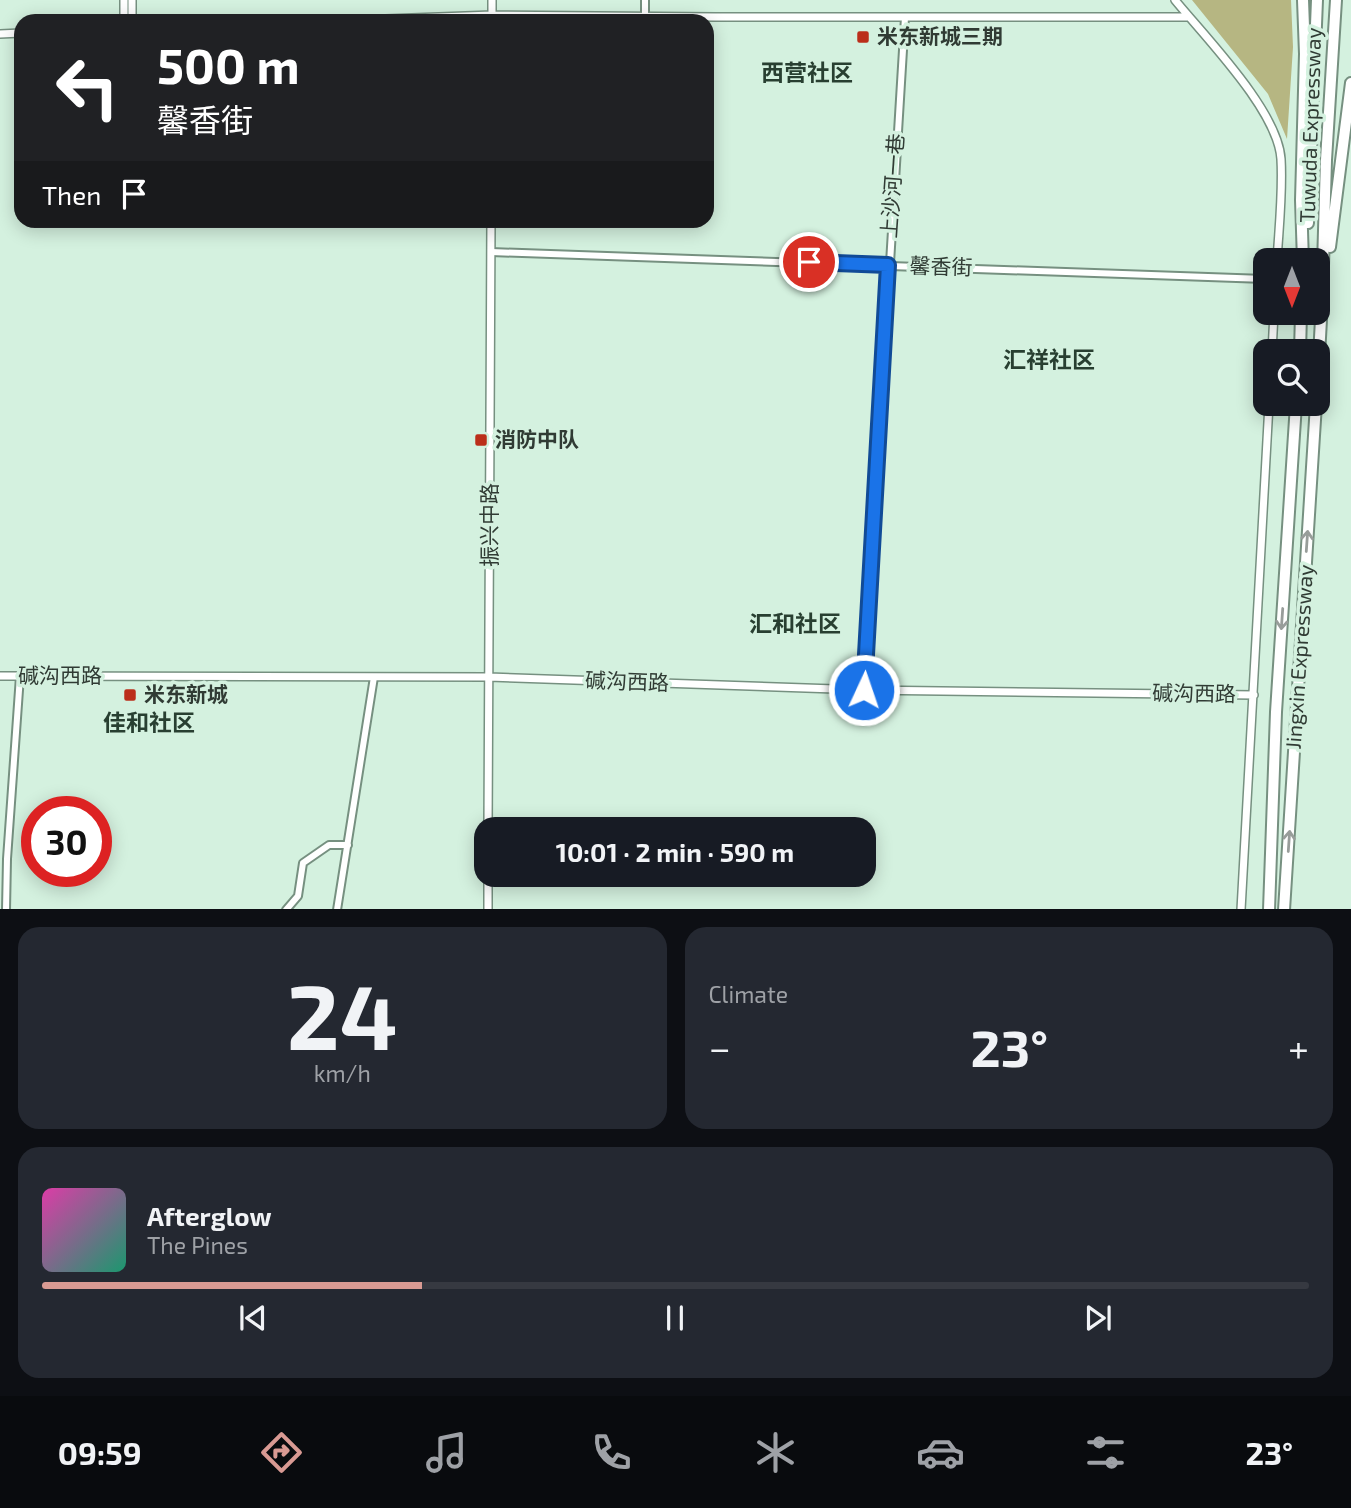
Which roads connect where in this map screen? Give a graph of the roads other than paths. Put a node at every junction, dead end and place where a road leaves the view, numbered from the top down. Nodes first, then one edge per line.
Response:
1 (1175, 0) edge
2 (1303, 0) edge
3 (1317, 0) edge
4 (1336, 0) edge
5 (714, 16) edge
6 (905, 17) junction
7 (1189, 17) junction
8 (1351, 83) edge
9 (491, 228) edge
10 (1277, 248) edge
11 (1303, 248) edge
12 (1304, 248) edge
13 (1324, 248) edge
14 (1329, 248) edge
15 (491, 252) junction
16 (888, 265) junction
17 (1253, 279) edge
18 (1268, 416) edge
19 (1295, 416) edge
20 (1315, 416) edge
21 (0, 676) edge
22 (20, 676) junction
23 (374, 677) junction
24 (489, 677) junction
25 (864, 690) junction
26 (1254, 695) junction
27 (488, 817) edge
28 (348, 845) junction
29 (488, 887) edge
30 (6, 909) edge
31 (286, 909) edge
32 (338, 909) edge
33 (488, 909) edge
34 (1241, 909) edge
35 (1269, 909) edge
36 (1284, 909) edge

1 - 7 street
2 - 11 highway
3 - 12 highway, Tuwuda Expressway
4 - 13 highway, Tuwuda Expressway
5 - 6 street
6 - 7 street
6 - 16 street, 上沙河一巷
7 - 10 street
8 - 14 highway
9 - 15 street, 振兴中路
15 - 16 street, 馨香街
15 - 24 street, 振兴中路
16 - 17 street, 馨香街
16 - 25 street, 上沙河一巷
18 - 26 street
19 -> 35 highway, Jingxin Expressway
36 -> 20 highway, Jingxin Expressway
21 - 22 street, 碱沟西路
22 - 23 street, 碱沟西路
22 - 30 street
23 - 24 street, 碱沟西路
23 - 28 street
24 - 25 street, 碱沟西路
24 - 27 street, 振兴中路
25 - 26 street, 碱沟西路
26 - 34 street
28 - 31 street
28 - 32 street
29 - 33 street

